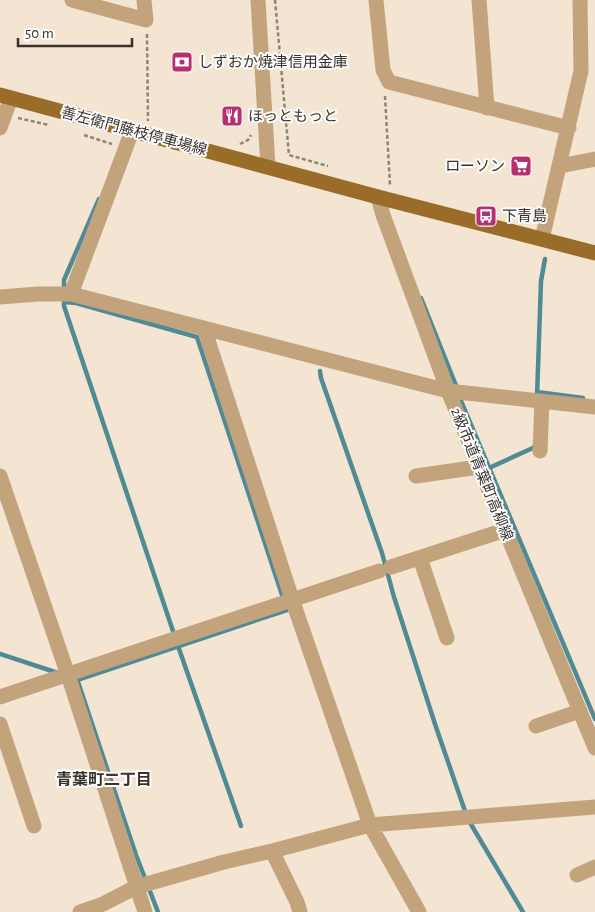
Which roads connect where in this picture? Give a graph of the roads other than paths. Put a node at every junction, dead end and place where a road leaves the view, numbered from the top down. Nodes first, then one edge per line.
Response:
1 (72, 0) edge
2 (144, 0) edge
3 (258, 0) edge
4 (376, 0) edge
5 (479, 0) edge
6 (580, 0) edge
7 (588, 37) edge
8 (5, 96) edge
9 (487, 108) junction
10 (0, 128) edge
11 (569, 128) junction
12 (132, 131) junction
13 (595, 159) edge
14 (560, 166) junction
15 (268, 167) junction
16 (378, 197) junction
17 (542, 239) junction
18 (595, 253) edge
19 (70, 294) junction
20 (0, 297) edge
21 (204, 328) junction
22 (448, 391) junction
23 (542, 401) junction
24 (595, 407) edge
25 (540, 451) dead end
26 (479, 466) junction
27 (0, 476) edge
28 (416, 476) dead end
29 (505, 530) junction
30 (420, 558) junction
31 (292, 599) junction
32 (447, 638) dead end
33 (68, 675) junction
34 (0, 697) edge
35 (580, 711) junction
36 (0, 724) edge
37 (536, 726) dead end
38 (595, 748) edge
39 (595, 807) edge
40 (370, 825) junction
41 (34, 826) dead end
42 (272, 851) junction
43 (595, 868) edge
44 (578, 875) dead end
45 (136, 887) junction
46 (296, 910) edge
47 (80, 912) edge
48 (145, 912) edge
49 (419, 912) edge

1 - 2 street
3 - 15 street
4 - 9 street
5 - 9 street
6 - 7 street
7 - 11 street
8 - 10 street
8 - 12 main road, 善左衛門藤枝停車場線
9 - 11 street
11 - 14 street
12 - 15 main road, 善左衛門藤枝停車場線
12 - 19 street
13 - 14 street
14 - 17 street
15 - 16 main road, 善左衛門藤枝停車場線
16 - 17 main road
16 - 22 street, 2級市道青葉町高柳線
17 - 18 main road
19 - 20 street
19 - 21 street
21 - 22 street
21 - 31 street
22 - 23 street
22 - 26 street, 2級市道青葉町高柳線
23 - 24 street
23 - 25 street
26 - 28 street
26 - 29 street, 2級市道青葉町高柳線
27 - 33 street
29 - 30 street
29 - 35 street, 2級市道青葉町高柳線
30 - 31 street
30 - 32 street
31 - 33 street
31 - 40 street
33 - 34 street
33 - 45 street
35 - 37 street
35 - 38 street, 2級市道青葉町高柳線
36 - 41 street
39 - 40 street
40 - 42 street
40 - 49 street
42 - 45 street
42 - 46 street
43 - 44 street
45 - 47 street
45 - 48 street

